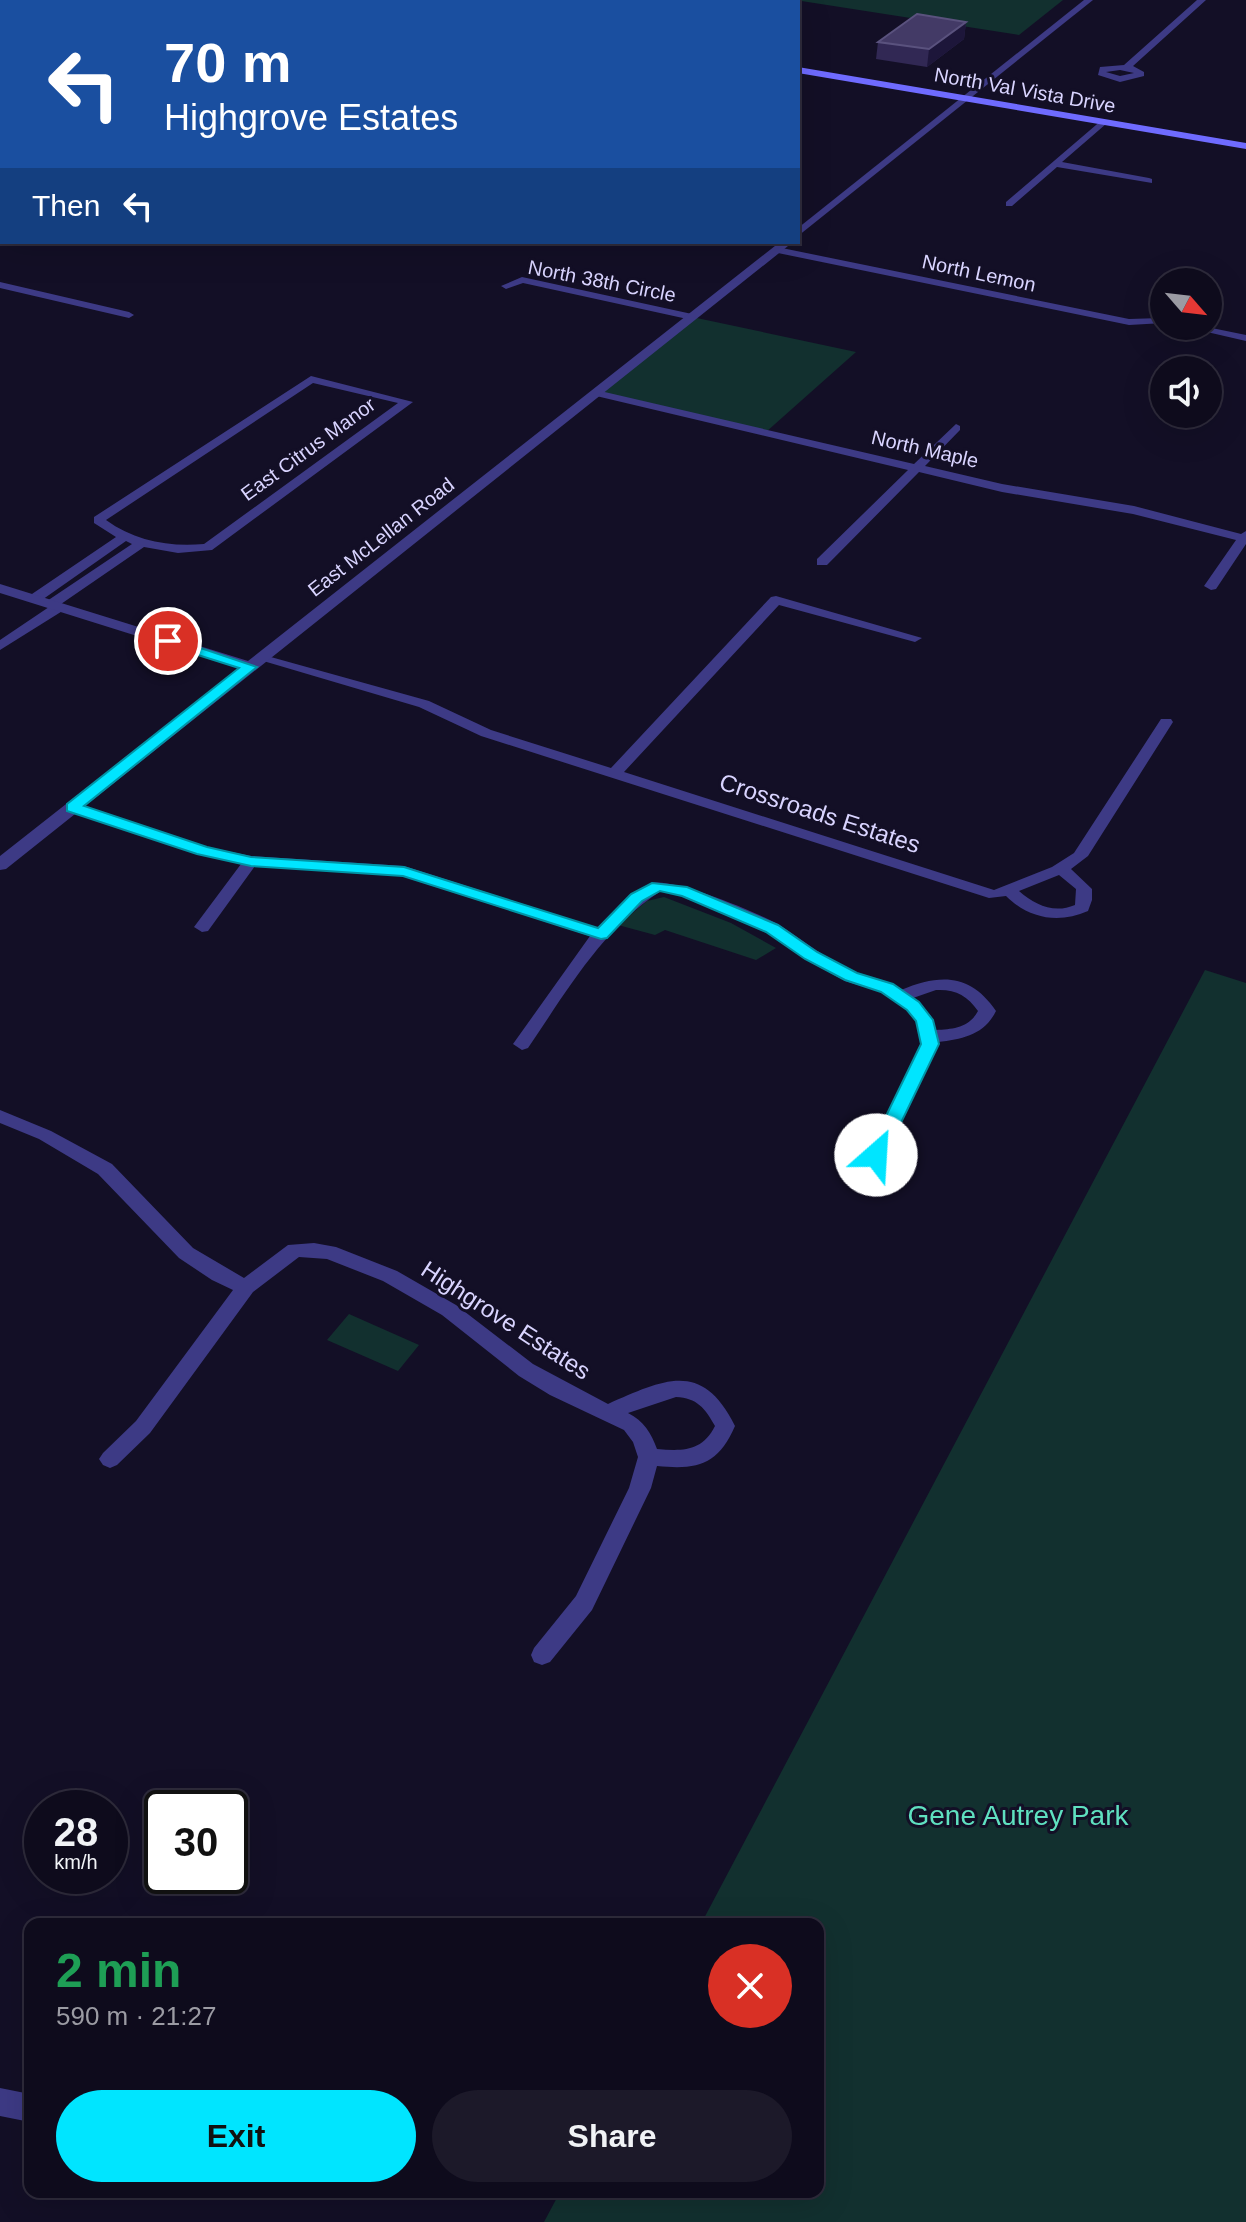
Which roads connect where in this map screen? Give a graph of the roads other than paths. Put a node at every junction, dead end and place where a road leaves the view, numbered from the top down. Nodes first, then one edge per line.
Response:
1 (1089, 0) edge
2 (1202, 0) edge
3 (1127, 67) dead end
4 (800, 70) edge
5 (967, 99) junction
6 (1103, 122) junction
7 (1246, 146) edge
8 (1055, 164) junction
9 (1149, 181) dead end
10 (1009, 204) dead end
11 (800, 231) edge
12 (783, 245) edge
13 (0, 285) edge
14 (506, 286) dead end
15 (129, 315) dead end
16 (692, 317) junction
17 (1150, 321) edge
18 (1222, 333) edge
19 (1246, 338) edge
20 (596, 393) junction
21 (956, 428) dead end
22 (916, 467) junction
23 (125, 536) junction
24 (1245, 537) edge
25 (141, 543) junction
26 (822, 562) dead end
27 (1211, 586) dead end
28 (0, 588) edge
29 (34, 599) junction
30 (56, 606) junction
31 (915, 638) dead end
32 (0, 646) edge
33 (255, 663) junction
34 (1166, 722) dead end
35 (616, 772) junction
36 (72, 808) junction
37 (251, 861) junction
38 (0, 865) edge
39 (1061, 869) junction
40 (1009, 890) junction
41 (202, 927) dead end
42 (601, 934) junction
43 (899, 997) junction
44 (928, 1037) junction
45 (522, 1044) dead end
46 (0, 1116) edge
47 (876, 1155) dead end
48 (246, 1287) junction
49 (611, 1412) junction
50 (649, 1457) junction
51 (110, 1459) dead end
52 (542, 1655) dead end
53 (0, 2102) edge
54 (24, 2107) edge

1 - 5 street
2 - 3 street
4 - 5 main road, North Val Vista Drive
5 - 6 main road, North Val Vista Drive
5 - 11 street
6 - 7 main road, North Val Vista Drive
6 - 8 street
8 - 9 street
8 - 10 street
12 - 16 street, East McLellan Road
12 - 17 street, North Lemon
13 - 15 street
14 - 16 street, North 38th Circle
16 - 20 street, East McLellan Road
18 - 19 street
20 - 22 street, North Maple
20 - 33 street, East McLellan Road
21 - 22 street
22 - 24 street, North Maple
22 - 26 street
23 - 25 street, East Citrus Manor
23 - 25 street, East Citrus Manor
23 - 29 street
24 - 27 street
25 - 30 street
28 - 29 street
29 - 30 street
30 - 32 street
30 - 33 street
31 - 35 street
33 - 35 street, Crossroads Estates
33 - 36 street, East McLellan Road
34 - 39 street, Crossroads Estates
35 - 40 street, Crossroads Estates
36 - 37 street
36 - 38 street, East McLellan Road
37 - 41 street
37 - 42 street
39 - 40 street, Crossroads Estates
39 - 40 street, Crossroads Estates
42 - 43 street
42 - 45 street
43 - 44 street
43 - 44 street
44 - 47 street
46 - 48 street
48 - 49 street, Highgrove Estates
48 - 51 street, Highgrove Estates
49 - 50 street, Highgrove Estates
49 - 50 street
50 - 52 street
53 - 54 street

